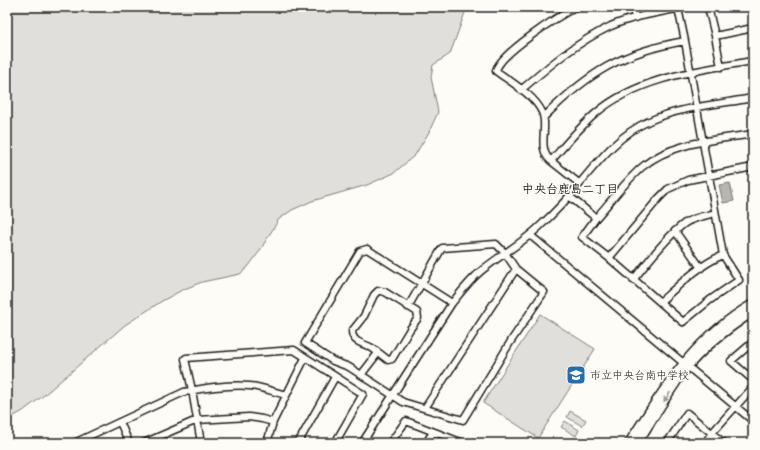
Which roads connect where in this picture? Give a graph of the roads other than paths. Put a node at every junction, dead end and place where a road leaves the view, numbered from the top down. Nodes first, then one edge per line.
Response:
1 (576, 7) edge
2 (631, 7) edge
3 (686, 7) edge
4 (708, 7) edge
5 (678, 8) junction
6 (636, 18) junction
7 (753, 28) edge
8 (715, 36) junction
9 (685, 41) junction
10 (753, 62) edge
11 (721, 67) junction
12 (691, 73) junction
13 (521, 90) junction
14 (753, 98) edge
15 (696, 108) junction
16 (544, 117) junction
17 (753, 134) edge
18 (702, 142) junction
19 (551, 161) junction
20 (753, 167) edge
21 (710, 176) junction
22 (580, 184) junction
23 (569, 196) junction
24 (715, 214) junction
25 (596, 218) junction
26 (675, 231) junction
27 (530, 235) junction
28 (505, 253) junction
29 (723, 255) junction
30 (609, 258) junction
31 (701, 268) junction
32 (516, 269) junction
33 (633, 280) junction
34 (421, 284) junction
35 (660, 302) junction
36 (452, 303) junction
37 (753, 304) edge
38 (408, 307) junction
39 (753, 312) edge
40 (752, 343) edge
41 (378, 354) junction
42 (306, 358) junction
43 (686, 365) junction
44 (361, 375) junction
45 (335, 377) junction
46 (753, 380) edge
47 (753, 387) edge
48 (192, 390) junction
49 (393, 394) junction
50 (286, 395) junction
51 (736, 406) junction
52 (425, 408) junction
53 (197, 420) junction
54 (753, 421) edge
55 (120, 422) junction
56 (273, 422) junction
57 (433, 432) junction
58 (712, 433) junction
59 (74, 443) edge
60 (129, 443) edge
61 (144, 443) edge
62 (201, 443) edge
63 (267, 443) edge
64 (298, 443) edge
65 (335, 443) edge
66 (362, 443) edge
67 (390, 443) edge
68 (426, 443) edge
69 (461, 443) edge
70 (629, 443) edge
71 (637, 443) edge
72 (667, 443) edge
73 (705, 443) edge
74 (724, 443) edge

1 - 13 street
2 - 6 street
3 - 5 street
4 - 8 street
5 - 6 street
5 - 9 street
6 - 13 street
7 - 8 street
8 - 11 street
9 - 12 street
9 - 16 street
10 - 11 street
11 - 12 street
12 - 15 street
12 - 19 street
13 - 16 street
14 - 15 street
15 - 18 street
15 - 22 street
16 - 19 street
17 - 18 street
18 - 21 street
18 - 25 street
19 - 22 street
20 - 21 street
21 - 24 street
21 - 30 street
22 - 23 street
23 - 25 street
23 - 27 street
24 - 26 street
24 - 29 street
25 - 30 street
26 - 31 street
26 - 33 street
27 - 28 street
27 - 43 street
28 - 32 street
28 - 34 street
28 - 36 street
29 - 31 street
29 - 35 street
30 - 33 street
31 - 35 street
32 - 52 street
32 - 52 street
33 - 35 street
34 - 36 street
34 - 38 street
34 - 44 street
36 - 49 street
37 - 43 street
38 - 41 street
38 - 41 street
39 - 43 street
40 - 46 street
41 - 44 street
42 - 45 street
42 - 48 street
42 - 50 street
43 - 51 street
43 - 70 street
43 -> 71 street
44 - 49 street
45 - 64 street
45 - 65 street
47 - 51 street
48 - 50 street
48 - 53 street
48 - 55 street
49 - 52 street
49 - 66 street
50 - 56 street
51 - 54 street
51 - 58 street
53 - 56 street
53 - 61 street
53 - 62 street
55 - 59 street
55 - 60 street
56 - 63 street
57 - 67 street
57 - 68 street
57 - 69 street
58 - 72 street
58 - 73 street
58 - 74 street

